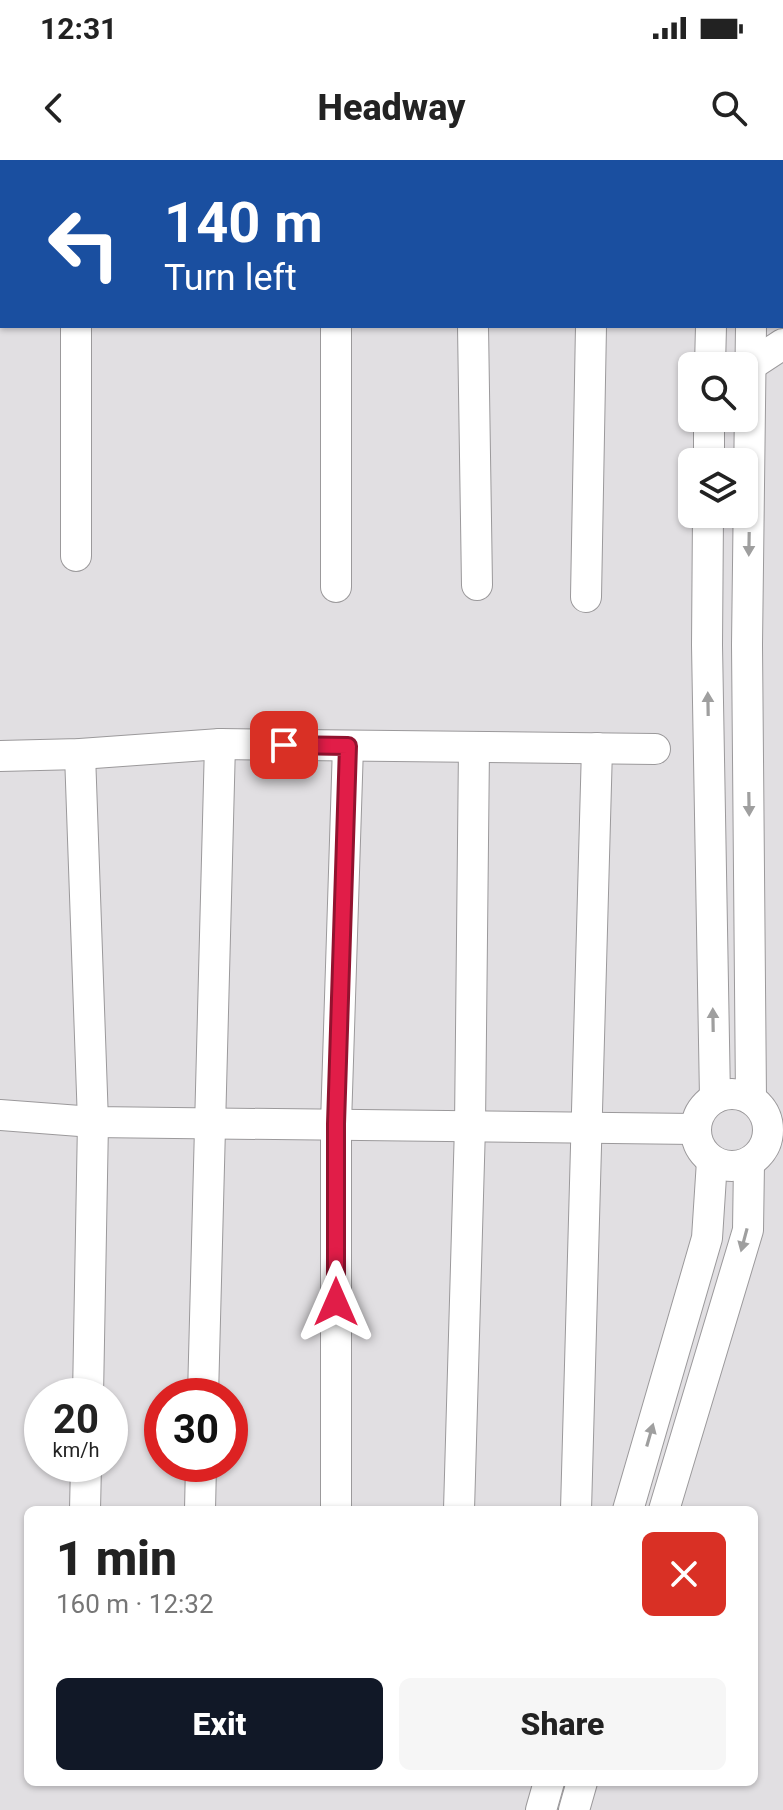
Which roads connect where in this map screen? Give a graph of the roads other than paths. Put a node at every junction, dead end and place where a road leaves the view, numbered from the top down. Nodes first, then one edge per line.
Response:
1 (76, 328) edge
2 (336, 328) edge
3 (473, 328) edge
4 (591, 328) edge
5 (711, 328) edge
6 (751, 328) edge
7 (783, 344) edge
8 (710, 352) edge
9 (751, 352) edge
10 (758, 360) edge
11 (750, 432) edge
12 (708, 528) edge
13 (76, 556) dead end
14 (477, 585) dead end
15 (336, 587) dead end
16 (586, 597) dead end
17 (220, 744) junction
18 (348, 746) junction
19 (474, 747) junction
20 (597, 748) junction
21 (655, 749) dead end
22 (80, 754) junction
23 (0, 756) edge
24 (715, 1098) junction
25 (751, 1099) junction
26 (0, 1115) edge
27 (93, 1122) junction
28 (210, 1123) junction
29 (336, 1124) junction
30 (470, 1126) junction
31 (588, 1127) junction
32 (695, 1129) junction
33 (776, 1132) edge
34 (712, 1161) junction
35 (749, 1163) junction
36 (88, 1378) edge
37 (203, 1378) edge
38 (86, 1482) edge
39 (201, 1482) edge
40 (85, 1506) edge
41 (200, 1506) edge
42 (336, 1506) edge
43 (459, 1506) edge
44 (576, 1506) edge
45 (629, 1506) edge
46 (665, 1506) edge
47 (548, 1786) edge
48 (581, 1786) edge
49 (541, 1810) edge
50 (574, 1810) edge

1 - 13 street
2 - 15 street
3 - 14 street
4 - 16 street
5 - 8 street
6 - 9 street
7 - 10 street
11 -> 25 street
24 -> 12 street
17 - 18 street
17 - 22 street
17 - 28 street
18 - 19 street
18 - 29 street
19 - 20 street
19 - 30 street
20 - 21 street
20 - 31 street
22 - 23 street
22 - 27 street
24 - 25 street
24 - 32 street
25 - 33 street
26 - 27 street
27 - 28 street
27 - 36 street
28 - 29 street
28 - 37 street
29 - 30 street
29 - 42 street
30 - 31 street
30 - 43 street
31 - 32 street
31 - 44 street
32 - 34 street
33 - 35 street
34 - 35 street
45 -> 34 street
35 -> 46 street
38 - 40 street
39 - 41 street
47 - 49 street
48 - 50 street

